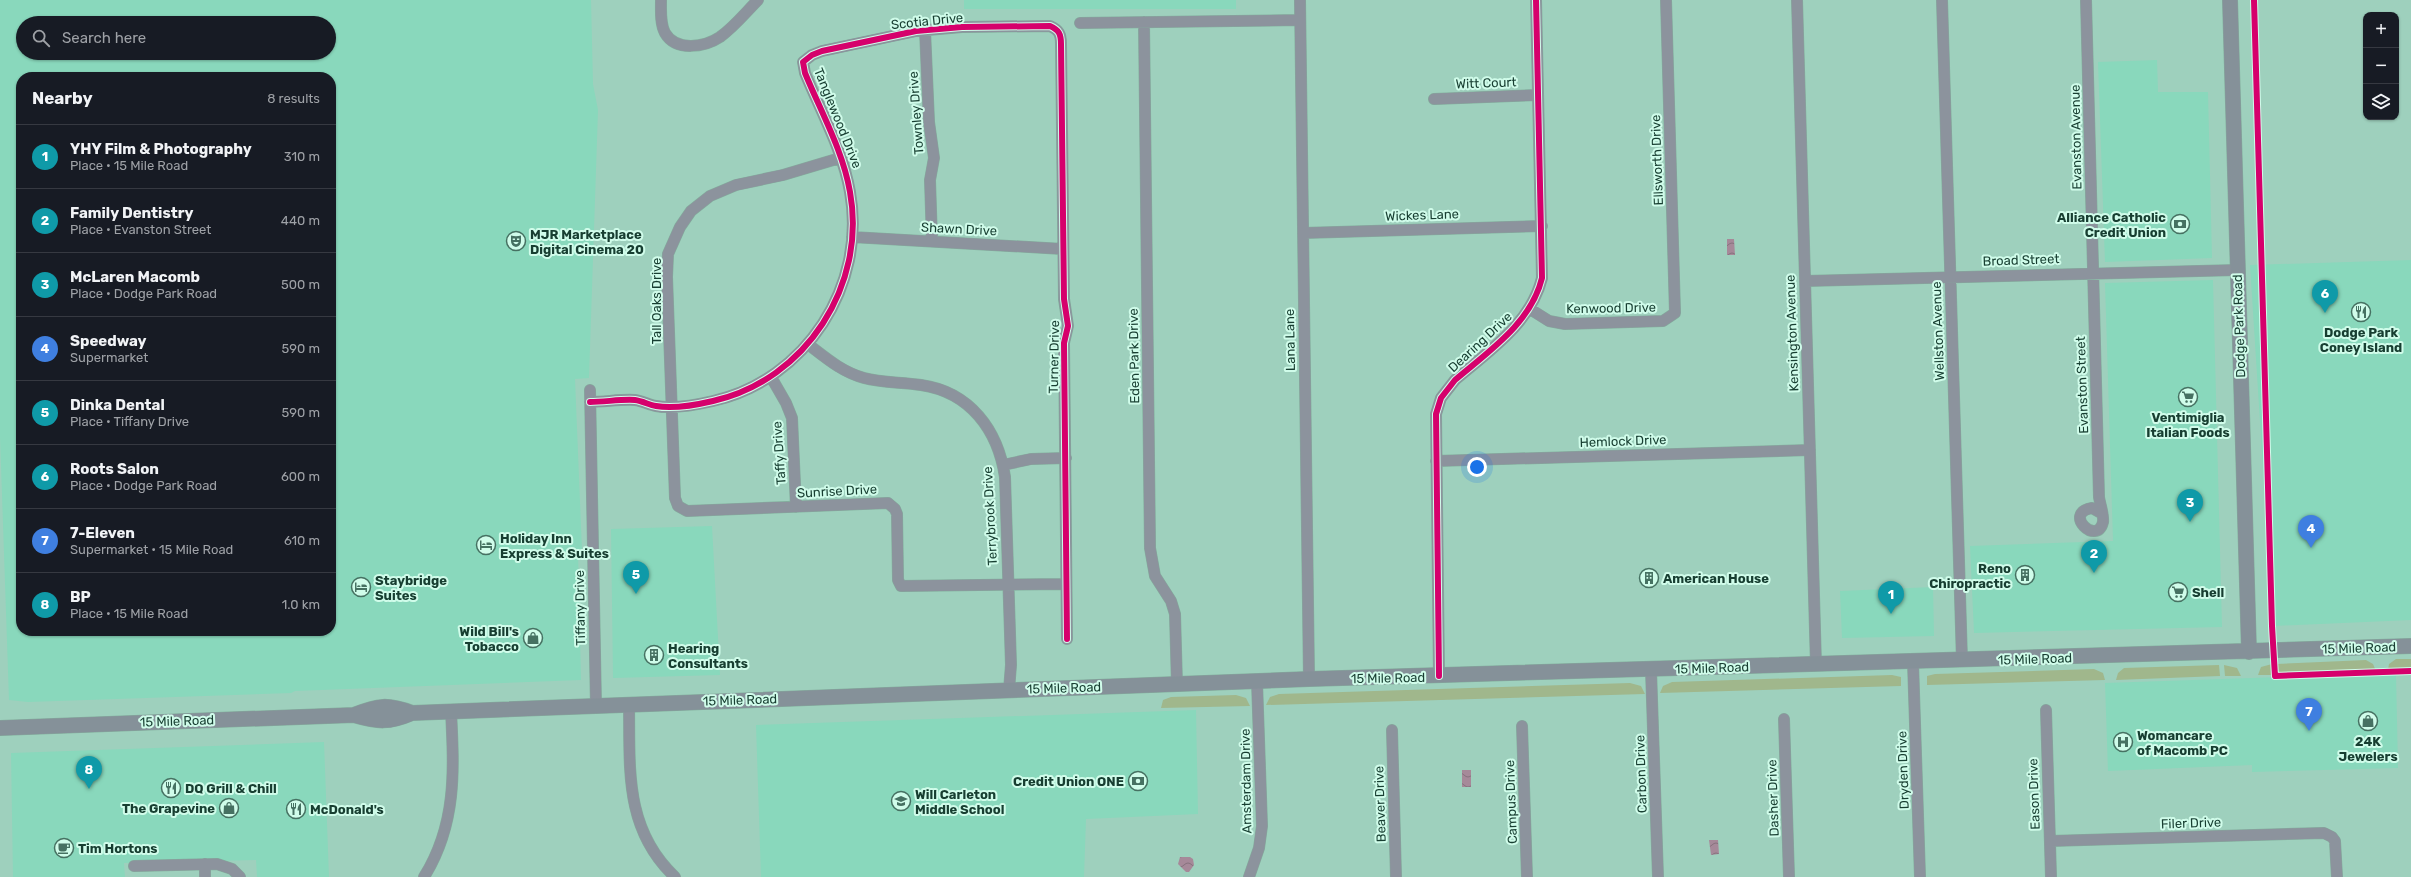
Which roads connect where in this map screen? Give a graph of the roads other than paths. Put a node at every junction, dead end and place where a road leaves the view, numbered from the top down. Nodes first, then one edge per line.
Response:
1 (661, 0) edge
2 (758, 0) edge
3 (1300, 0) edge
4 (1536, 0) edge
5 (1666, 0) edge
6 (1796, 0) edge
7 (1942, 0) edge
8 (2086, 0) edge
9 (2230, 0) edge
10 (1300, 20) junction
11 (1080, 22) dead end
12 (1144, 22) junction
13 (1057, 29) joint
14 (925, 30) junction
15 (803, 62) joint
16 (1538, 95) junction
17 (1434, 99) dead end
18 (840, 158) junction
19 (1542, 226) junction
20 (1303, 233) junction
21 (852, 237) junction
22 (932, 242) junction
23 (1063, 249) junction
24 (2238, 270) junction
25 (2093, 272) junction
26 (1950, 276) junction
27 (1805, 281) junction
28 (1530, 309) junction
29 (1672, 317) joint
30 (809, 345) junction
31 (771, 377) junction
32 (590, 396) joint
33 (672, 406) junction
34 (1810, 450) junction
35 (1066, 458) junction
36 (1436, 461) junction
37 (1003, 464) junction
38 (2099, 497) junction
39 (796, 507) junction
40 (679, 508) joint
41 (2088, 509) junction
42 (2101, 513) junction
43 (1066, 584) junction
44 (1008, 585) junction
45 (1067, 639) dead end
46 (2411, 646) edge
47 (2249, 652) junction
48 (1962, 661) junction
49 (1913, 662) junction
50 (1816, 665) junction
51 (1651, 670) junction
52 (1439, 676) junction
53 (1308, 680) junction
54 (1257, 682) junction
55 (1177, 685) junction
56 (1009, 690) junction
57 (628, 705) junction
58 (596, 706) junction
59 (2046, 710) dead end
60 (451, 711) junction
61 (1784, 719) dead end
62 (1522, 726) dead end
63 (0, 728) edge
64 (1392, 730) dead end
65 (2050, 841) junction
66 (205, 864) junction
67 (134, 866) dead end
68 (205, 877) edge
69 (240, 877) edge
70 (424, 877) edge
71 (675, 877) edge
72 (1249, 877) edge
73 (1396, 877) edge
74 (1527, 877) edge
75 (1658, 877) edge
76 (1789, 877) edge
77 (1920, 877) edge
78 (2051, 877) edge
79 (2337, 877) edge

1 - 2 street
3 - 10 street, Lana Lane
4 - 16 street, Dearing Drive
5 - 29 street, Ellsworth Drive
6 - 27 street, Kensington Avenue
7 - 26 street, Wellston Avenue
8 - 25 street, Evanston Avenue
9 - 24 main road, Dodge Park Road
10 - 12 street
10 - 20 street, Lana Lane
11 - 12 street
12 - 55 street, Eden Park Drive
13 - 14 street, Scotia Drive
13 - 23 street, Turner Drive
14 - 15 street, Scotia Drive
14 - 22 street, Townley Drive
15 - 18 street, Tanglewood Drive
16 - 17 street, Witt Court
16 - 19 street, Dearing Drive
18 - 21 street, Tanglewood Drive
18 - 33 street, Tall Oaks Drive
19 - 20 street, Wickes Lane
19 - 28 street, Dearing Drive
20 - 53 street, Lana Lane
21 - 22 street, Shawn Drive
21 - 30 street, Tanglewood Drive
22 - 23 street, Shawn Drive
23 - 35 street, Turner Drive
24 - 25 street, Broad Street
24 - 47 main road, Dodge Park Road
25 - 26 street, Broad Street
25 - 38 street, Evanston Street
26 - 27 street, Broad Street
26 - 48 street, Wellston Avenue
27 - 34 street, Kensington Avenue
28 - 29 street, Kenwood Drive
28 - 36 street, Dearing Drive
30 - 31 street, Tanglewood Drive
30 - 37 street, Terrybrook Drive
31 - 33 street, Tanglewood Drive
31 - 39 street, Taffy Drive
32 - 33 street, Tanglewood Drive
32 - 58 street, Tiffany Drive
33 - 40 street, Tall Oaks Drive
34 - 36 street, Hemlock Drive
34 - 50 street, Kensington Avenue
35 - 37 street
35 - 43 street, Turner Drive
36 - 52 street, Dearing Drive
37 - 44 street, Terrybrook Drive
38 - 41 street, Evanston Street
38 - 42 street, Evanston Street
39 - 40 street, Sunrise Drive
39 - 44 street, Sunrise Drive
41 - 42 street
41 - 42 street, Evanston Street
43 - 44 street, Sunrise Drive
43 - 45 street, Turner Drive
44 - 56 street, Terrybrook Drive
46 - 47 main road, 15 Mile Road
47 - 48 main road, 15 Mile Road
48 - 49 main road, 15 Mile Road
49 - 50 main road, 15 Mile Road
49 - 77 street, Dryden Drive
50 - 51 main road, 15 Mile Road
51 - 52 main road, 15 Mile Road
51 - 75 street, Carbon Drive
52 - 53 main road, 15 Mile Road
53 - 54 main road, 15 Mile Road
54 - 55 main road, 15 Mile Road
54 - 72 street, Amsterdam Drive
55 - 56 main road, 15 Mile Road
56 - 57 main road, 15 Mile Road
57 - 58 main road, 15 Mile Road
57 - 71 street
58 - 60 main road, 15 Mile Road
59 - 65 street, Eason Drive
60 - 63 main road, 15 Mile Road
60 - 70 street
61 - 76 street, Dasher Drive
62 - 74 street, Campus Drive
64 - 73 street, Beaver Drive
65 - 78 street, Eason Drive
65 - 79 street, Filer Drive
66 - 67 street
66 - 68 street
66 - 69 street

